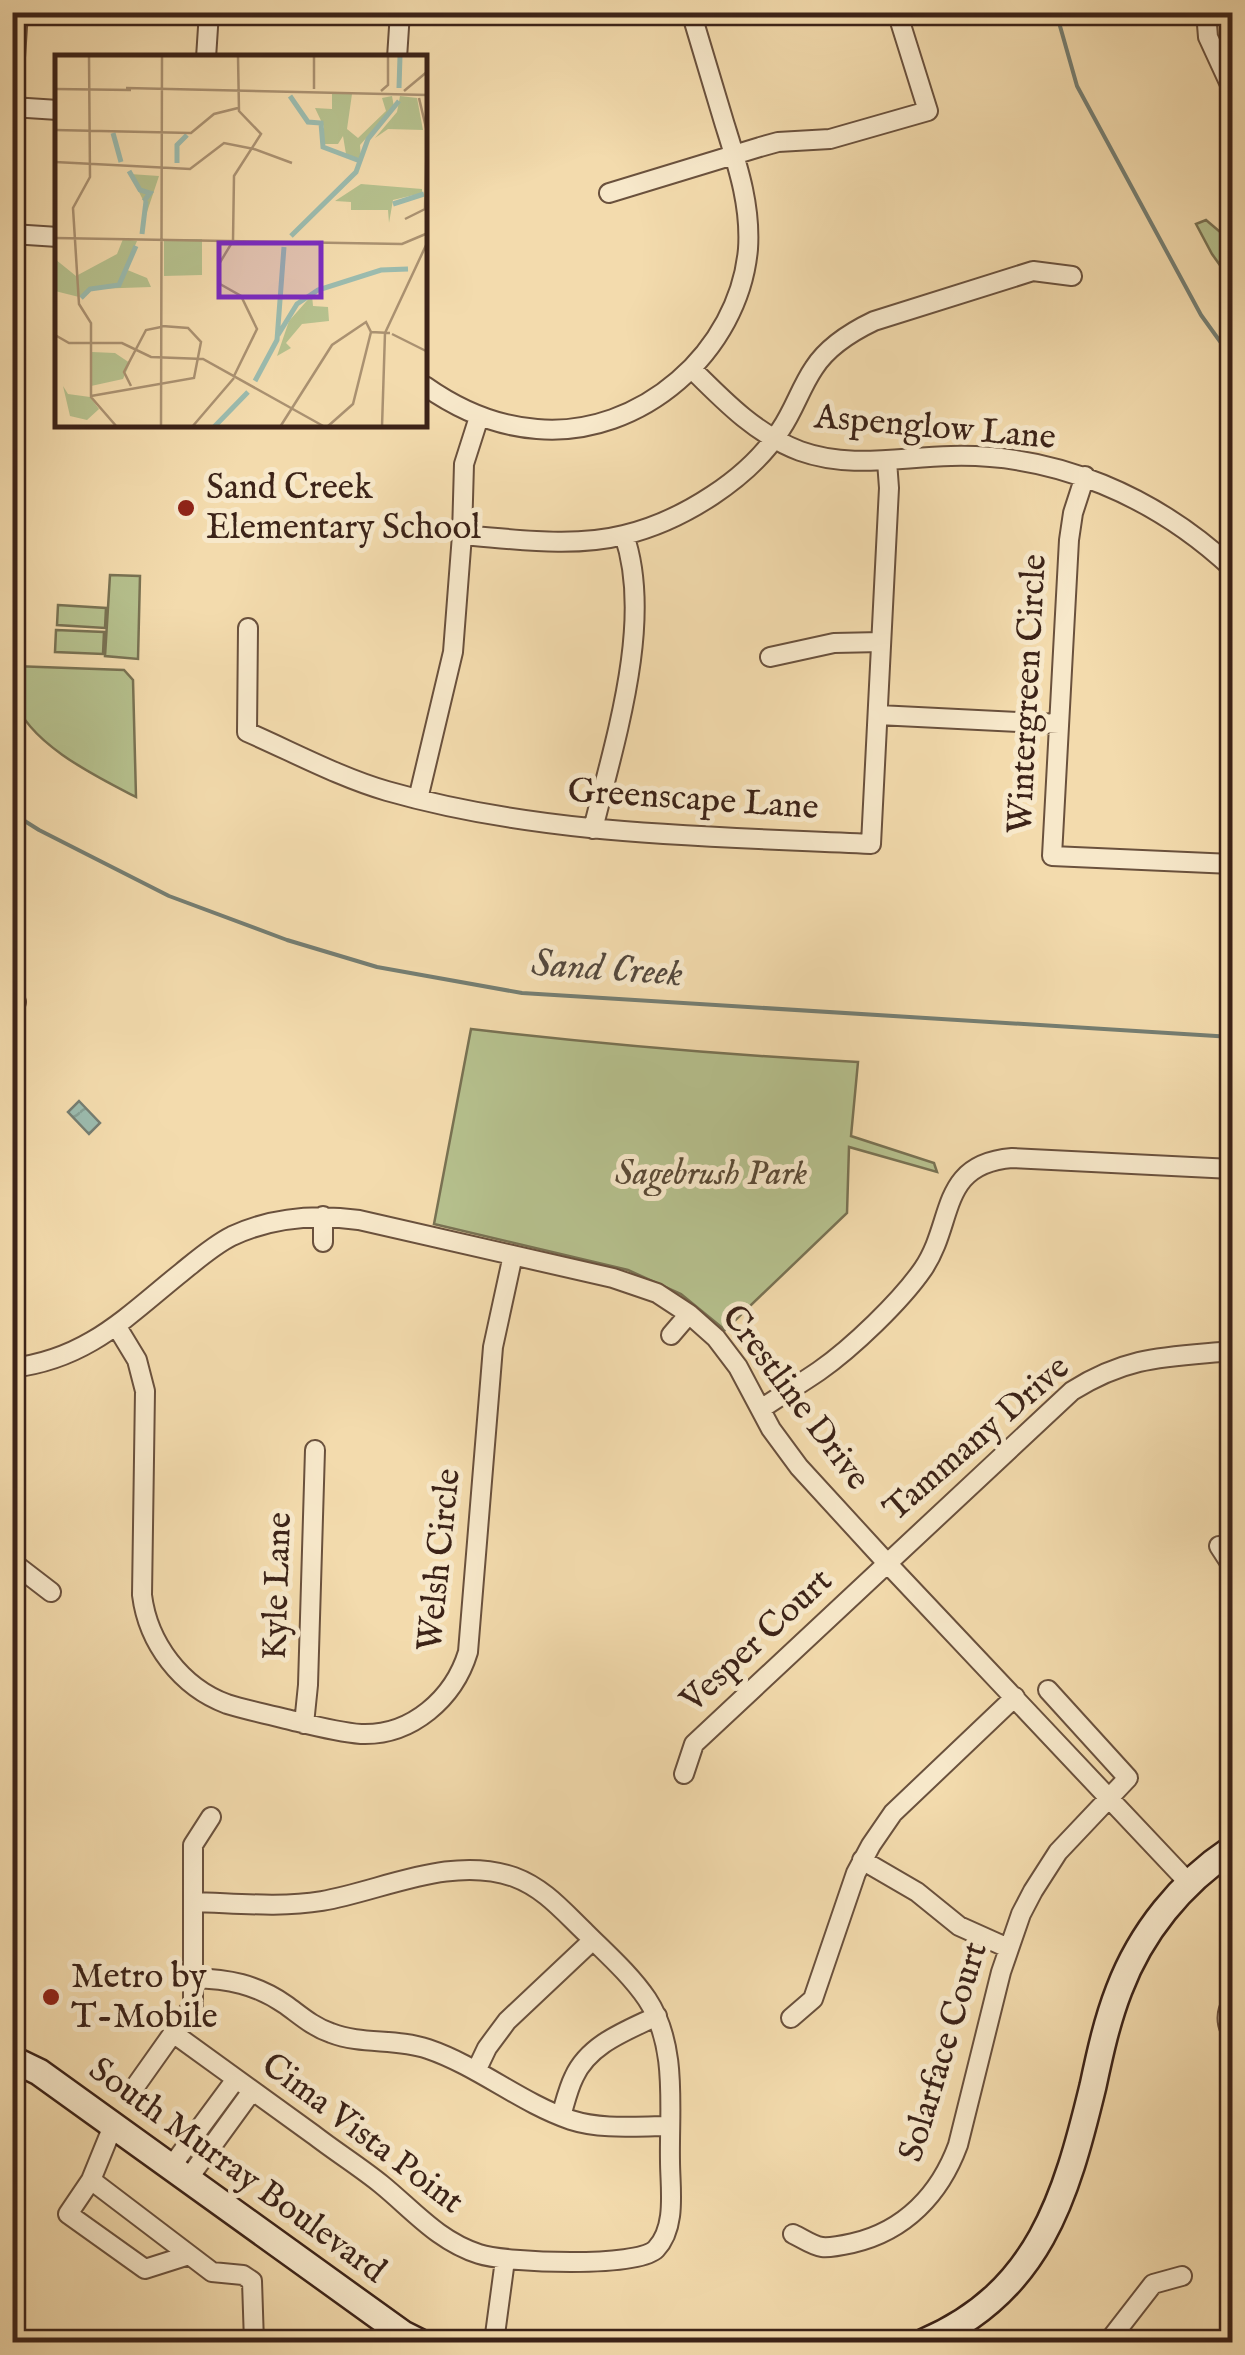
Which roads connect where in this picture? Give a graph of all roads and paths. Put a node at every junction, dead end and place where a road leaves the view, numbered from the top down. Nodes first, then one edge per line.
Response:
1 (18, 12) edge
2 (209, 12) edge
3 (400, 12) edge
4 (691, 12) edge
5 (897, 12) edge
6 (1206, 12) edge
7 (206, 55) edge
8 (397, 55) edge
9 (1232, 89) edge
10 (12, 105) edge
11 (55, 110) edge
12 (734, 154) junction
13 (609, 193) dead end
14 (12, 234) edge
15 (55, 237) edge
16 (1072, 276) dead end
17 (692, 369) junction
18 (428, 388) edge
19 (479, 417) junction
20 (775, 440) junction
21 (887, 462) junction
22 (1085, 476) junction
23 (462, 535) junction
24 (624, 535) junction
25 (1232, 568) edge
26 (248, 628) dead end
27 (881, 642) junction
28 (770, 657) dead end
29 (878, 715) junction
30 (1060, 724) junction
31 (418, 799) junction
32 (593, 829) junction
33 (1232, 864) edge
34 (12, 993) edge
35 (12, 1016) edge
36 (960, 1153) dead end
37 (973, 1169) junction
38 (1232, 1169) edge
39 (323, 1216) junction
40 (324, 1242) dead end
41 (513, 1255) junction
42 (688, 1314) junction
43 (117, 1327) junction
44 (671, 1336) dead end
45 (1232, 1351) edge
46 (12, 1368) edge
47 (761, 1408) junction
48 (315, 1450) dead end
49 (1219, 1546) dead end
50 (12, 1562) edge
51 (887, 1563) junction
52 (1232, 1566) edge
53 (51, 1592) dead end
54 (1021, 1704) junction
55 (304, 1724) junction
56 (684, 1774) dead end
57 (1110, 1800) junction
58 (211, 1816) dead end
59 (1232, 1850) edge
60 (862, 1860) junction
61 (1189, 1883) junction
62 (193, 1902) junction
63 (593, 1940) junction
64 (1008, 1948) junction
65 (193, 1978) junction
66 (1232, 2004) edge
67 (656, 2016) junction
68 (791, 2018) dead end
69 (1232, 2032) edge
70 (172, 2034) junction
71 (12, 2059) edge
72 (476, 2071) junction
73 (236, 2079) junction
74 (136, 2084) dead end
75 (252, 2090) junction
76 (561, 2116) junction
77 (214, 2125) junction
78 (114, 2126) junction
79 (670, 2126) junction
80 (179, 2173) junction
81 (91, 2180) junction
82 (793, 2234) dead end
83 (189, 2255) junction
84 (505, 2260) junction
85 (1182, 2276) dead end
86 (254, 2342) edge
87 (420, 2342) edge
88 (494, 2342) edge
89 (924, 2342) edge
90 (1108, 2342) edge

1 - 10 street
2 - 7 street
3 - 8 street
4 - 12 street
5 - 12 street
6 - 9 street
10 - 11 street
12 - 13 street
12 - 17 street
14 - 15 street
16 - 20 street
17 - 19 street
17 - 20 street, Aspenglow Lane
18 - 19 street
19 - 23 street
20 - 21 street, Aspenglow Lane
20 - 24 street
21 - 22 street, Aspenglow Lane
21 - 27 street, Greenscape Lane
22 - 25 street, Aspenglow Lane
22 - 30 street, Wintergreen Circle
23 - 24 street
23 - 31 street
24 - 32 street
26 - 31 street, Greenscape Lane
27 - 28 street
27 - 29 street, Greenscape Lane
29 - 30 street
29 - 32 street, Greenscape Lane
30 - 33 street, Wintergreen Circle
31 - 32 street, Greenscape Lane
34 - 35 street
36 - 37 street
37 - 38 street
37 - 47 street
39 - 40 street
39 - 41 street, Crestline Drive
39 - 43 street, Crestline Drive
41 - 42 street, Crestline Drive
41 - 55 street, Welsh Circle
42 - 44 street
42 - 47 street, Crestline Drive
43 - 46 street, Crestline Drive
43 - 55 street, Welsh Circle
45 - 51 street, Tammany Drive
47 - 51 street, Crestline Drive
48 - 55 street, Kyle Lane
49 - 52 street
50 - 53 street
51 - 54 street, Crestline Drive
51 - 56 street, Vesper Court
54 - 57 street, Crestline Drive
54 - 57 street
54 - 60 street
57 - 61 street, Crestline Drive
57 - 64 street, Solarface Court
58 - 62 street
59 - 61 main road
60 - 64 street
60 - 68 street
61 - 89 main road
62 - 63 street, Cima Vista Point
62 - 65 street
63 - 67 street, Cima Vista Point
63 - 72 street
64 - 82 street, Solarface Court
65 - 70 street
65 - 72 street
66 - 69 street
67 - 76 street
67 - 79 street, Cima Vista Point
70 - 73 street, Cima Vista Point
70 - 74 street
71 - 78 main road, South Murray Boulevard
72 - 76 street
73 - 75 street, Cima Vista Point
73 - 77 street
75 - 77 street
75 - 84 street, Cima Vista Point
76 - 79 street
77 - 80 street
78 - 80 main road, South Murray Boulevard
78 - 81 street
79 - 84 street, Cima Vista Point
80 - 87 main road, South Murray Boulevard
81 - 83 street
81 - 83 street
83 - 86 street
84 - 88 street
85 - 90 street

